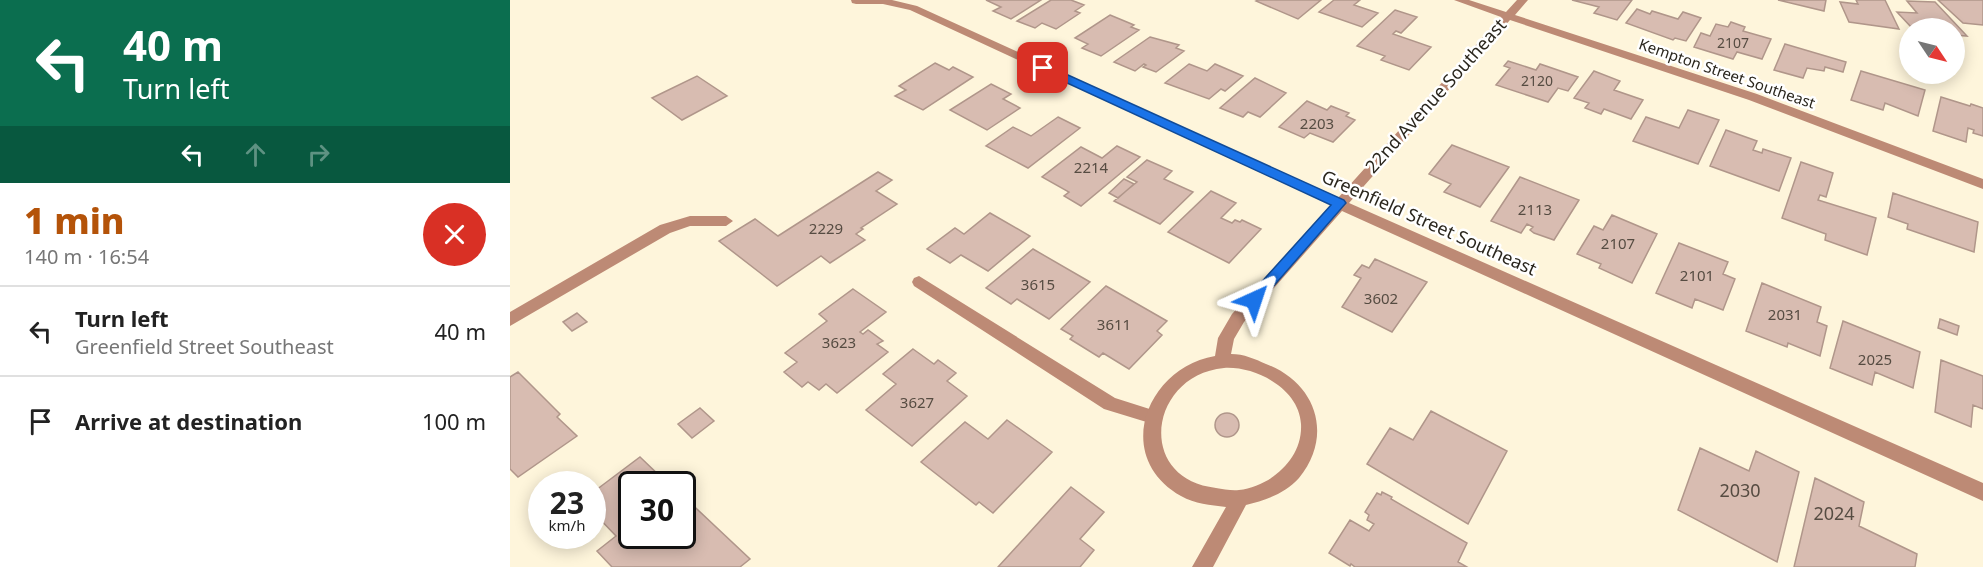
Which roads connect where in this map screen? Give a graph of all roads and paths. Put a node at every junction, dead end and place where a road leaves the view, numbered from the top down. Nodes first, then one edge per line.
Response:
1 (1459, 0) edge
2 (1523, 0) edge
3 (856, 1) edge
4 (1509, 16) junction
5 (1983, 184) edge
6 (1340, 203) junction
7 (726, 221) dead end
8 (919, 282) dead end
9 (510, 320) edge
10 (1222, 362) junction
11 (1153, 417) junction
12 (1983, 492) edge
13 (1240, 499) junction
14 (1202, 567) edge

1 - 4 street, Kempton Street Southeast
2 - 4 street, 22nd Avenue Southeast
3 - 6 street, Greenfield Street Southeast
4 - 5 street, Kempton Street Southeast
4 - 6 street, 22nd Avenue Southeast
6 - 10 street, 22nd Avenue Southeast
6 - 12 street, Greenfield Street Southeast
7 - 9 street
8 - 11 street
10 - 11 street
10 - 13 street
11 - 13 street
13 - 14 street

